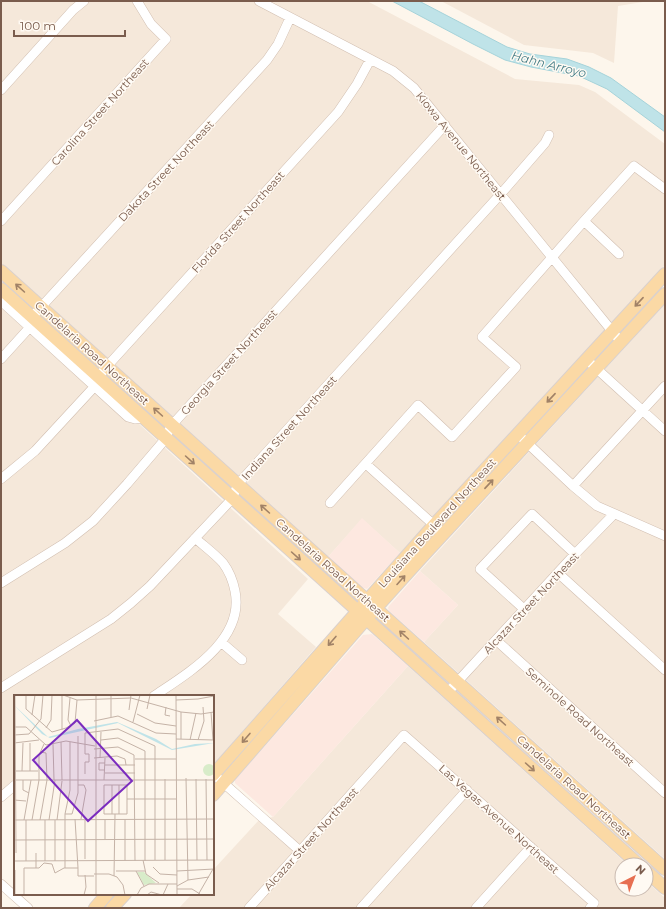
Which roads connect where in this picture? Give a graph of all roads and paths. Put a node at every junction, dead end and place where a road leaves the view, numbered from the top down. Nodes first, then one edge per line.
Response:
1 (84, 1) edge
2 (137, 1) edge
3 (258, 1) edge
4 (290, 18) junction
5 (370, 60) junction
6 (1, 90) edge
7 (445, 125) junction
8 (549, 135) dead end
9 (665, 189) edge
10 (500, 194) junction
11 (1, 221) edge
12 (584, 221) junction
13 (619, 254) dead end
14 (552, 257) junction
15 (1, 271) edge
16 (665, 274) edge
17 (1, 290) edge
18 (665, 294) edge
19 (1, 301) edge
20 (41, 307) junction
21 (31, 322) junction
22 (612, 331) junction
23 (621, 342) junction
24 (1, 358) edge
25 (586, 359) junction
26 (107, 366) junction
27 (596, 368) junction
28 (97, 382) junction
29 (665, 386) edge
30 (642, 410) junction
31 (172, 425) junction
32 (665, 431) edge
33 (517, 434) junction
34 (166, 438) junction
35 (527, 443) junction
36 (366, 464) junction
37 (1, 479) edge
38 (238, 484) junction
39 (573, 486) junction
40 (232, 499) junction
41 (330, 503) dead end
42 (614, 514) junction
43 (434, 525) junction
44 (444, 534) junction
45 (665, 536) edge
46 (196, 538) junction
47 (575, 554) junction
48 (558, 573) junction
49 (1, 583) edge
50 (371, 605) junction
51 (525, 610) junction
52 (362, 615) junction
53 (496, 640) junction
54 (221, 642) junction
55 (242, 660) dead end
56 (665, 670) edge
57 (457, 682) junction
58 (1, 688) edge
59 (448, 692) junction
60 (156, 695) edge
61 (404, 735) joint
62 (214, 775) edge
63 (224, 783) junction
64 (14, 786) edge
65 (467, 790) junction
66 (665, 793) edge
67 (214, 794) edge
68 (1, 797) edge
69 (531, 847) junction
70 (300, 851) junction
71 (630, 857) edge
72 (665, 869) edge
73 (654, 878) edge
74 (1, 884) edge
75 (665, 888) edge
76 (106, 895) edge
77 (124, 895) edge
78 (592, 906) edge
79 (28, 908) edge
80 (94, 908) edge
81 (112, 908) edge
82 (249, 908) edge
83 (361, 908) edge
84 (476, 908) edge

1 - 6 street
2 - 11 street, Carolina Street Northeast
3 - 4 street, Kiowa Avenue Northeast
4 - 5 street, Kiowa Avenue Northeast
4 - 20 street, Dakota Street Northeast
5 - 7 street, Kiowa Avenue Northeast
5 - 26 street, Florida Street Northeast
7 - 10 street, Kiowa Avenue Northeast
7 - 31 street, Georgia Street Northeast
8 - 10 street, Indiana Street Northeast
9 - 12 street
10 - 14 street, Kiowa Avenue Northeast
10 - 38 street, Indiana Street Northeast
12 - 13 street
12 - 14 street
14 - 22 street, Kiowa Avenue Northeast
14 - 36 street
20 -> 15 main road, Candelaria Road Northeast
16 -> 22 main road, Louisiana Boulevard Northeast
17 - 21 main road, Candelaria Road Northeast
18 - 23 main road, Louisiana Boulevard Northeast
19 - 21 street
20 - 21 street, Dakota Street Northeast
20 - 26 main road, Candelaria Road Northeast
21 - 24 street, Dakota Street Northeast
21 - 28 main road, Candelaria Road Northeast
22 - 23 street, Kiowa Avenue Northeast
22 - 25 main road, Louisiana Boulevard Northeast
23 - 27 main road, Louisiana Boulevard Northeast
25 - 27 street
25 -> 33 main road, Louisiana Boulevard Northeast
26 - 28 street, Florida Street Northeast
31 -> 26 main road, Candelaria Road Northeast
27 - 30 street
27 - 35 main road, Louisiana Boulevard Northeast
28 - 34 main road, Candelaria Road Northeast
28 - 37 street, Florida Street Northeast
29 - 30 street
30 - 32 street
30 - 39 street
31 - 34 street, Georgia Street Northeast
31 - 38 main road, Candelaria Road Northeast
33 - 35 street
33 - 43 main road, Louisiana Boulevard Northeast
34 -> 40 main road, Candelaria Road Northeast
34 - 49 street, Georgia Street Northeast
35 - 39 street
44 -> 35 main road, Louisiana Boulevard Northeast
36 - 41 street
36 - 43 street
38 - 40 street, Indiana Street Northeast
50 -> 38 main road, Candelaria Road Northeast
39 - 42 street
40 - 46 street, Indiana Street Northeast
40 -> 52 main road, Candelaria Road Northeast
42 - 45 street
42 - 47 street, Alcazar Street Northeast
43 - 44 street
43 - 50 main road, Louisiana Boulevard Northeast
50 -> 44 main road, Louisiana Boulevard Northeast
46 - 54 street
46 - 58 street, Indiana Street Northeast
47 - 48 street, Alcazar Street Northeast
47 - 51 street
48 - 51 street, Alcazar Street Northeast
48 - 56 street
50 - 52 main road, Louisiana Boulevard Northeast
57 -> 50 main road, Candelaria Road Northeast
51 - 53 street, Alcazar Street Northeast
52 - 59 main road, Candelaria Road Northeast
52 -> 62 main road, Louisiana Boulevard Northeast
52 - 63 main road, Louisiana Boulevard Northeast
53 - 57 street, Alcazar Street Northeast
53 - 66 street, Seminole Road Northeast
54 - 55 street
54 - 60 street
57 - 59 street, Alcazar Street Northeast
72 -> 57 main road, Candelaria Road Northeast
59 -> 71 main road, Candelaria Road Northeast
61 - 65 street, Las Vegas Avenue Northeast
61 - 70 street, Alcazar Street Northeast
62 - 63 street
63 - 67 main road, Louisiana Boulevard Northeast
63 - 70 street
64 - 68 street
65 - 69 street, Las Vegas Avenue Northeast
65 - 83 street
69 - 78 street, Las Vegas Avenue Northeast
69 - 84 street
70 - 82 street, Alcazar Street Northeast
73 - 75 main road
74 - 79 street
76 - 80 main road
77 - 81 main road

